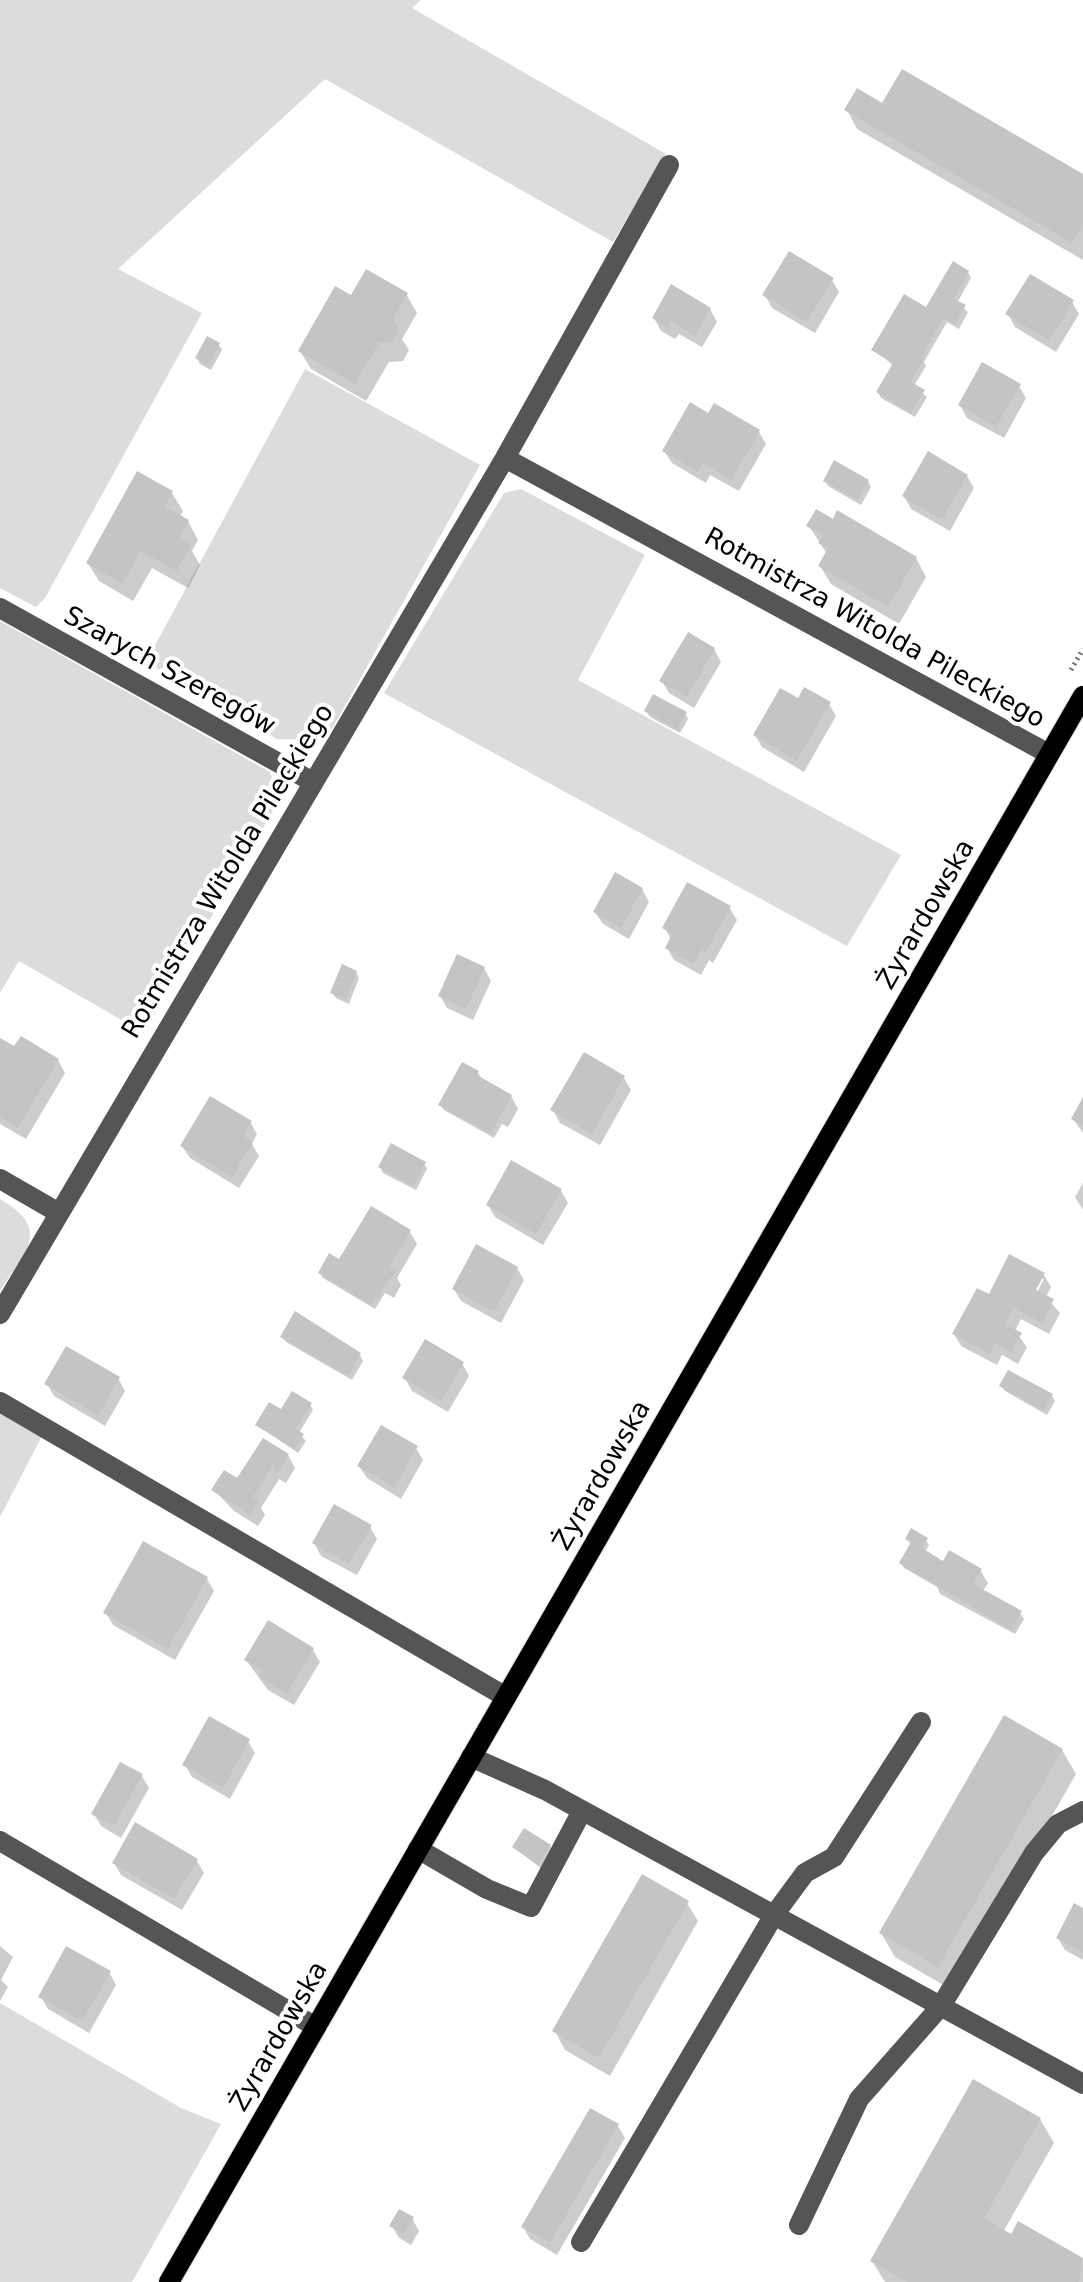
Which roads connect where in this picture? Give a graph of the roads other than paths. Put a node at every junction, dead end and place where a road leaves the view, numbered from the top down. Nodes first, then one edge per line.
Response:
1 (669, 165) dead end
2 (505, 458) junction
3 (0, 608) edge
4 (1083, 696) edge
5 (1049, 754) junction
6 (313, 782) junction
7 (0, 1179) edge
8 (59, 1213) junction
9 (0, 1314) edge
10 (0, 1402) edge
11 (506, 1697) junction
12 (921, 1722) dead end
13 (471, 1757) junction
14 (582, 1811) junction
15 (1083, 1811) edge
16 (0, 1841) edge
17 (418, 1849) junction
18 (774, 1915) junction
19 (941, 2006) junction
20 (316, 2027) junction
21 (1083, 2084) edge
22 (799, 2225) dead end
23 (581, 2242) dead end
24 (169, 2282) edge

1 - 2 street, Rotmistrza Witolda Pileckiego
2 - 5 street, Rotmistrza Witolda Pileckiego
2 - 6 street, Rotmistrza Witolda Pileckiego
3 - 6 street, Szarych Szeregów
4 - 5 main road, Żyrardowska
5 - 11 main road, Żyrardowska
6 - 8 street, Rotmistrza Witolda Pileckiego
7 - 8 street
8 - 9 street, Rotmistrza Witolda Pileckiego
10 - 11 street
11 - 13 main road, Żyrardowska
12 - 18 street
13 - 14 street
13 - 17 main road, Żyrardowska
14 - 17 street
14 - 18 street
15 - 19 street
16 - 20 street
17 - 20 main road, Żyrardowska
18 - 19 street
18 - 23 street
19 - 21 street
19 - 22 street
20 - 24 main road, Żyrardowska

